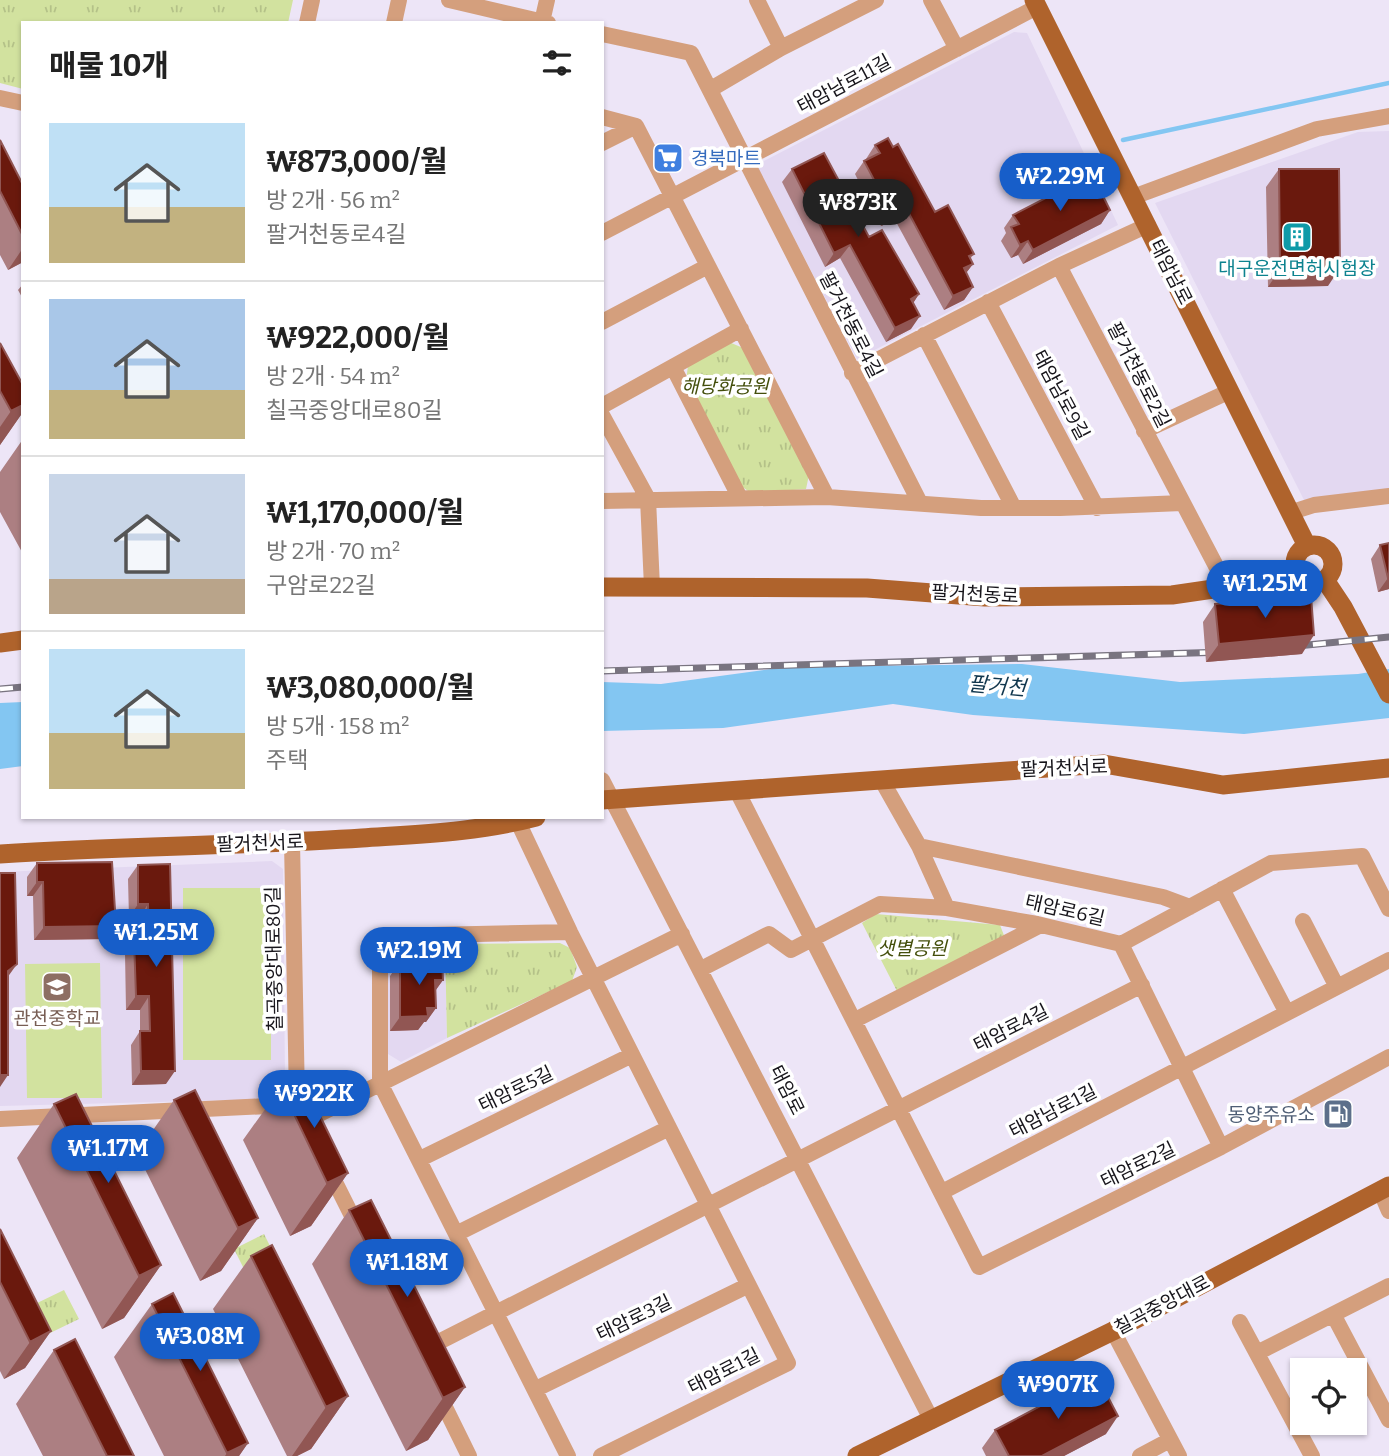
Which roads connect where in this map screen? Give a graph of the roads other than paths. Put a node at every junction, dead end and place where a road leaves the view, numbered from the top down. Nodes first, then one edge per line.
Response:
1 (312, 0) edge
2 (398, 0) edge
3 (449, 0) edge
4 (547, 0) edge
5 (757, 0) edge
6 (876, 0) edge
7 (931, 0) edge
8 (1036, 4) edge
9 (844, 7) edge
10 (307, 21) edge
11 (394, 21) edge
12 (541, 21) edge
13 (545, 21) edge
14 (604, 34) edge
15 (782, 48) junction
16 (957, 49) junction
17 (711, 89) junction
18 (0, 98) edge
19 (21, 103) edge
20 (1389, 116) edge
21 (604, 118) edge
22 (636, 126) junction
23 (604, 142) edge
24 (744, 160) junction
25 (1133, 197) junction
26 (670, 198) junction
27 (1147, 225) junction
28 (604, 232) edge
29 (708, 266) junction
30 (1059, 266) junction
31 (988, 302) junction
32 (604, 321) edge
33 (741, 329) junction
34 (924, 335) junction
35 (673, 367) junction
36 (852, 373) junction
37 (1230, 391) junction
38 (604, 405) edge
39 (604, 419) edge
40 (1144, 431) junction
41 (1389, 496) edge
42 (827, 497) junction
43 (740, 498) junction
44 (648, 499) junction
45 (604, 501) edge
46 (920, 503) junction
47 (1182, 503) junction
48 (1014, 508) junction
49 (1097, 508) junction
50 (1292, 512) junction
51 (1307, 546) junction
52 (1296, 568) junction
53 (1325, 580) junction
54 (652, 586) junction
55 (604, 587) edge
56 (1227, 587) junction
57 (21, 640) edge
58 (0, 643) edge
59 (1389, 694) edge
60 (1389, 768) edge
61 (881, 779) junction
62 (605, 792) edge
63 (737, 792) junction
64 (527, 820) edge
65 (292, 842) junction
66 (919, 846) junction
67 (0, 854) edge
68 (1222, 889) junction
69 (1190, 907) junction
70 (947, 908) junction
71 (1389, 909) edge
72 (1303, 920) dead end
73 (1041, 925) junction
74 (570, 932) junction
75 (682, 934) junction
76 (814, 938) junction
77 (1121, 944) junction
78 (1389, 960) edge
79 (701, 969) junction
80 (593, 979) junction
81 (1142, 985) junction
82 (1337, 987) junction
83 (1287, 1013) junction
84 (855, 1020) junction
85 (631, 1056) junction
86 (1389, 1057) edge
87 (1183, 1067) junction
88 (380, 1083) junction
89 (298, 1105) junction
90 (900, 1109) junction
91 (0, 1119) edge
92 (667, 1129) junction
93 (1221, 1147) junction
94 (323, 1157) edge
95 (420, 1159) junction
96 (800, 1160) junction
97 (1385, 1188) edge
98 (942, 1192) junction
99 (707, 1206) junction
100 (1389, 1211) edge
101 (458, 1233) junction
102 (365, 1242) edge
103 (747, 1286) junction
104 (1389, 1286) edge
105 (497, 1312) junction
106 (1334, 1315) junction
107 (1240, 1322) dead end
108 (1113, 1331) junction
109 (1257, 1353) junction
110 (536, 1389) junction
111 (1389, 1420) edge
112 (932, 1421) junction
113 (1170, 1440) junction
114 (469, 1456) edge
115 (569, 1456) edge
116 (601, 1456) edge
117 (857, 1456) edge
118 (1140, 1456) edge
119 (1179, 1456) edge
120 (1312, 1456) edge

1 - 10 street
2 - 11 street
3 - 12 street
4 - 13 street
5 - 15 street
6 - 9 street
7 - 16 street
8 - 16 street, 태암남로11길
8 - 25 main road, 태암남로
9 - 15 street
14 - 17 street, 팔거천동로4길
15 - 17 street
16 - 24 street, 태암남로11길
17 - 24 street, 팔거천동로4길
18 - 19 street
20 - 25 street
21 - 22 street
22 - 23 street
22 - 26 street
24 - 26 street, 태암남로11길
24 - 36 street, 팔거천동로4길
25 - 27 main road, 태암남로
26 - 28 street, 태암남로11길
26 - 29 street
27 - 30 street
27 - 37 main road, 태암남로
29 - 32 street
29 - 33 street
30 - 31 street
30 - 40 street, 팔거천동로2길
31 - 34 street
31 - 49 street, 태암남로9길
33 - 35 street
33 - 42 street
34 - 36 street
34 - 48 street
35 - 38 street
35 - 43 street
36 - 46 street, 팔거천동로4길
37 - 40 street
37 - 50 main road, 태암남로
39 - 44 street
40 - 47 street, 팔거천동로2길
41 - 50 street
42 - 43 street
42 - 46 street
43 - 44 street
44 - 45 street
44 - 54 street
46 - 48 street
47 - 49 street
47 - 56 street, 팔거천동로2길
48 - 49 street
50 - 51 main road, 태암남로
51 - 52 main road
51 - 53 main road
52 - 53 main road
52 - 56 main road, 팔거천동로
53 - 59 main road
54 - 55 main road, 팔거천동로
54 - 56 main road, 팔거천동로
57 - 58 main road
60 - 61 main road, 팔거천서로
61 - 63 main road, 팔거천서로
61 - 66 street
62 - 63 main road, 팔거천서로
62 - 75 street, 태암로
63 - 76 street
64 - 65 main road, 팔거천서로
64 - 74 street, 팔거천서로
65 - 67 main road, 팔거천서로
65 - 89 street, 칠곡중앙대로80길
66 - 69 street
66 - 70 street
68 - 69 street, 태암로6길
68 - 71 street, 태암로6길
68 - 83 street
69 - 77 street, 태암로6길
70 - 73 street, 태암로6길
70 - 76 street, 태암로6길
72 - 82 street
73 - 77 street, 태암로6길
73 - 84 street
74 - 80 street
74 - 88 street
75 - 79 street, 태암로
75 - 80 street
76 - 79 street, 태암로6길
76 - 84 street
77 - 81 street
78 - 82 street, 태암남로1길
79 - 96 street, 태암로
80 - 85 street
80 - 88 street
81 - 87 street
81 - 90 street, 태암로4길
82 - 83 street, 태암남로1길
83 - 87 street, 태암남로1길
84 - 90 street
85 - 92 street
85 - 95 street, 태암로5길
86 - 93 street, 태암로2길
87 - 93 street
87 - 98 street, 태암남로1길
88 - 89 street, 칠곡중앙대로80길
88 - 95 street
89 - 91 street
90 - 96 street, 태암로4길
90 - 98 street
92 - 99 street
92 - 101 street
93 - 98 street, 태암로2길
94 - 102 street
95 - 101 street
96 - 99 street
96 - 112 street, 태암로
97 - 100 street
97 - 108 main road, 칠곡중앙대로
99 - 103 street
99 - 105 street
101 - 105 street
103 - 110 street, 태암로3길
103 - 116 street, 태암로1길
104 - 106 street
105 - 110 street
105 - 114 street
106 - 109 street
106 - 111 street
107 - 109 street
108 - 112 main road, 칠곡중앙대로
108 - 113 street
109 - 120 street
110 - 115 street
112 - 117 main road, 칠곡중앙대로
113 - 118 street
113 - 119 street

